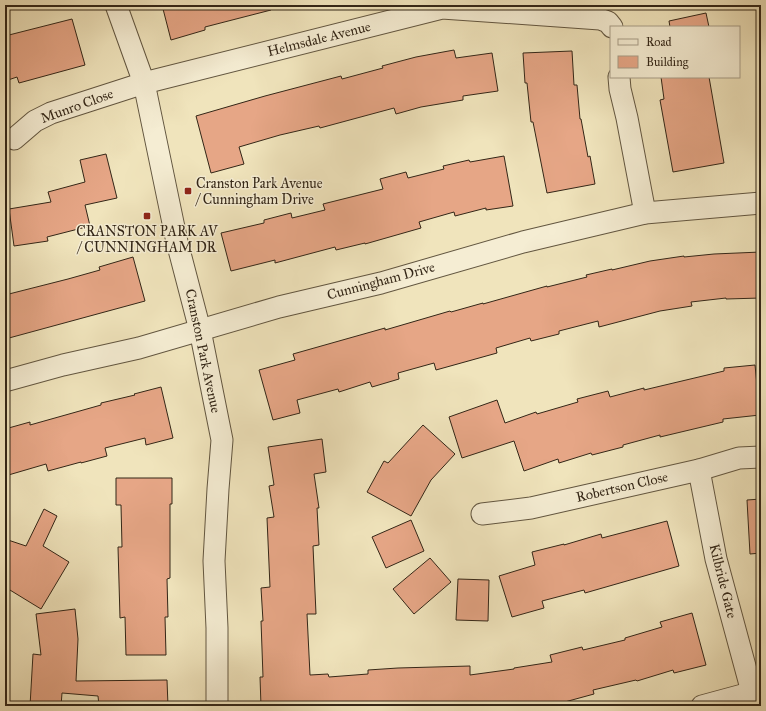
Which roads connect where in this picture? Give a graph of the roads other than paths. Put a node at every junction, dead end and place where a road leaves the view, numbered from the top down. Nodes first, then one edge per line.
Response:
1 (116, 5) edge
2 (611, 26) edge
3 (619, 78) edge
4 (144, 83) junction
5 (14, 139) dead end
6 (761, 202) edge
7 (645, 213) junction
8 (200, 330) junction
9 (5, 381) edge
10 (761, 457) edge
11 (699, 470) junction
12 (482, 514) dead end
13 (757, 691) edge
14 (216, 706) edge
15 (702, 706) edge

1 - 4 street, Cranston Park Avenue
2 - 4 street, Helmsdale Avenue
3 - 7 street
4 - 5 street, Munro Close
4 - 8 street, Cranston Park Avenue
6 - 7 street, Cunningham Drive
7 - 8 street, Cunningham Drive
8 - 9 street, Cunningham Drive
8 - 14 street, Cranston Park Avenue
10 - 11 street, Robertson Close
11 - 12 street, Robertson Close
11 - 13 street, Kilbride Gate
13 - 15 street

